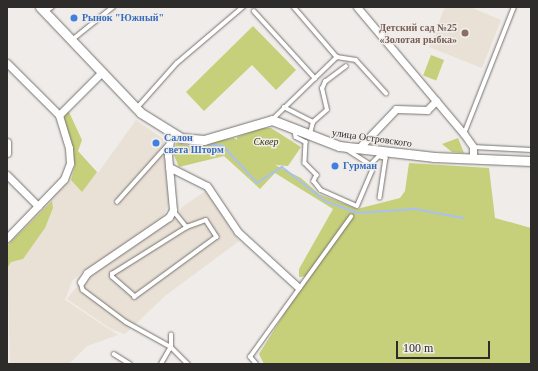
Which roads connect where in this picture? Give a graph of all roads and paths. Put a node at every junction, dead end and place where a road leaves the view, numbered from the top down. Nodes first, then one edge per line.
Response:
1 (113, 7) edge
2 (244, 7) edge
3 (294, 7) edge
4 (357, 7) edge
5 (514, 7) edge
6 (45, 9) edge
7 (254, 11) dead end
8 (72, 41) junction
9 (337, 57) junction
10 (7, 63) edge
11 (346, 66) dead end
12 (101, 73) junction
13 (315, 78) junction
14 (386, 93) dead end
15 (436, 101) junction
16 (284, 107) junction
17 (136, 108) junction
18 (59, 115) junction
19 (272, 120) junction
20 (313, 122) junction
21 (295, 128) junction
22 (171, 134) junction
23 (464, 134) junction
24 (309, 135) junction
25 (7, 142) edge
26 (168, 144) junction
27 (341, 146) junction
28 (473, 147) junction
29 (358, 149) junction
30 (531, 150) edge
31 (7, 153) edge
32 (383, 154) junction
33 (473, 158) junction
34 (531, 161) edge
35 (370, 165) junction
36 (169, 167) junction
37 (7, 175) edge
38 (380, 198) dead end
39 (117, 202) dead end
40 (38, 206) junction
41 (172, 210) junction
42 (350, 217) dead end
43 (187, 227) junction
44 (7, 238) edge
45 (81, 282) joint
46 (298, 286) junction
47 (171, 335) dead end
48 (171, 347) junction
49 (114, 354) dead end
50 (183, 358) junction
51 (130, 364) edge
52 (161, 364) edge
53 (185, 364) edge
54 (188, 364) edge
55 (256, 364) edge

1 - 8 lane
2 - 17 lane
3 - 9 lane
4 - 15 street
5 - 23 lane
6 - 8 street
7 - 13 lane
8 - 12 street
9 - 13 lane
9 - 14 lane
10 - 18 street
11 - 20 lane
12 - 17 street
12 - 18 street
13 - 16 lane
15 - 23 street
15 - 29 street
16 - 19 lane
16 - 20 lane
17 - 22 street
18 - 40 street
19 - 21 street, улица Островского
19 - 22 street
20 - 24 lane
21 - 24 street, улица Островского
21 - 35 lane
22 - 26 street
23 - 28 street
24 - 27 street, улица Островского
25 - 31 street
26 - 36 street
26 - 39 lane
27 - 29 street, улица Островского
27 - 35 lane
28 - 30 lane
28 - 33 street
29 - 32 street, улица Островского
32 - 33 street, улица Островского
32 - 35 lane
32 - 38 lane
33 - 34 street, улица Островского
36 - 41 street
36 - 46 street
37 - 40 street
40 - 44 street
41 - 43 lane
41 - 45 street
42 - 46 lane
43 - 43 lane
45 - 48 lane
46 - 55 lane
47 - 48 lane
48 - 50 lane
48 - 52 lane
49 - 51 lane
50 - 53 lane
50 - 54 lane

